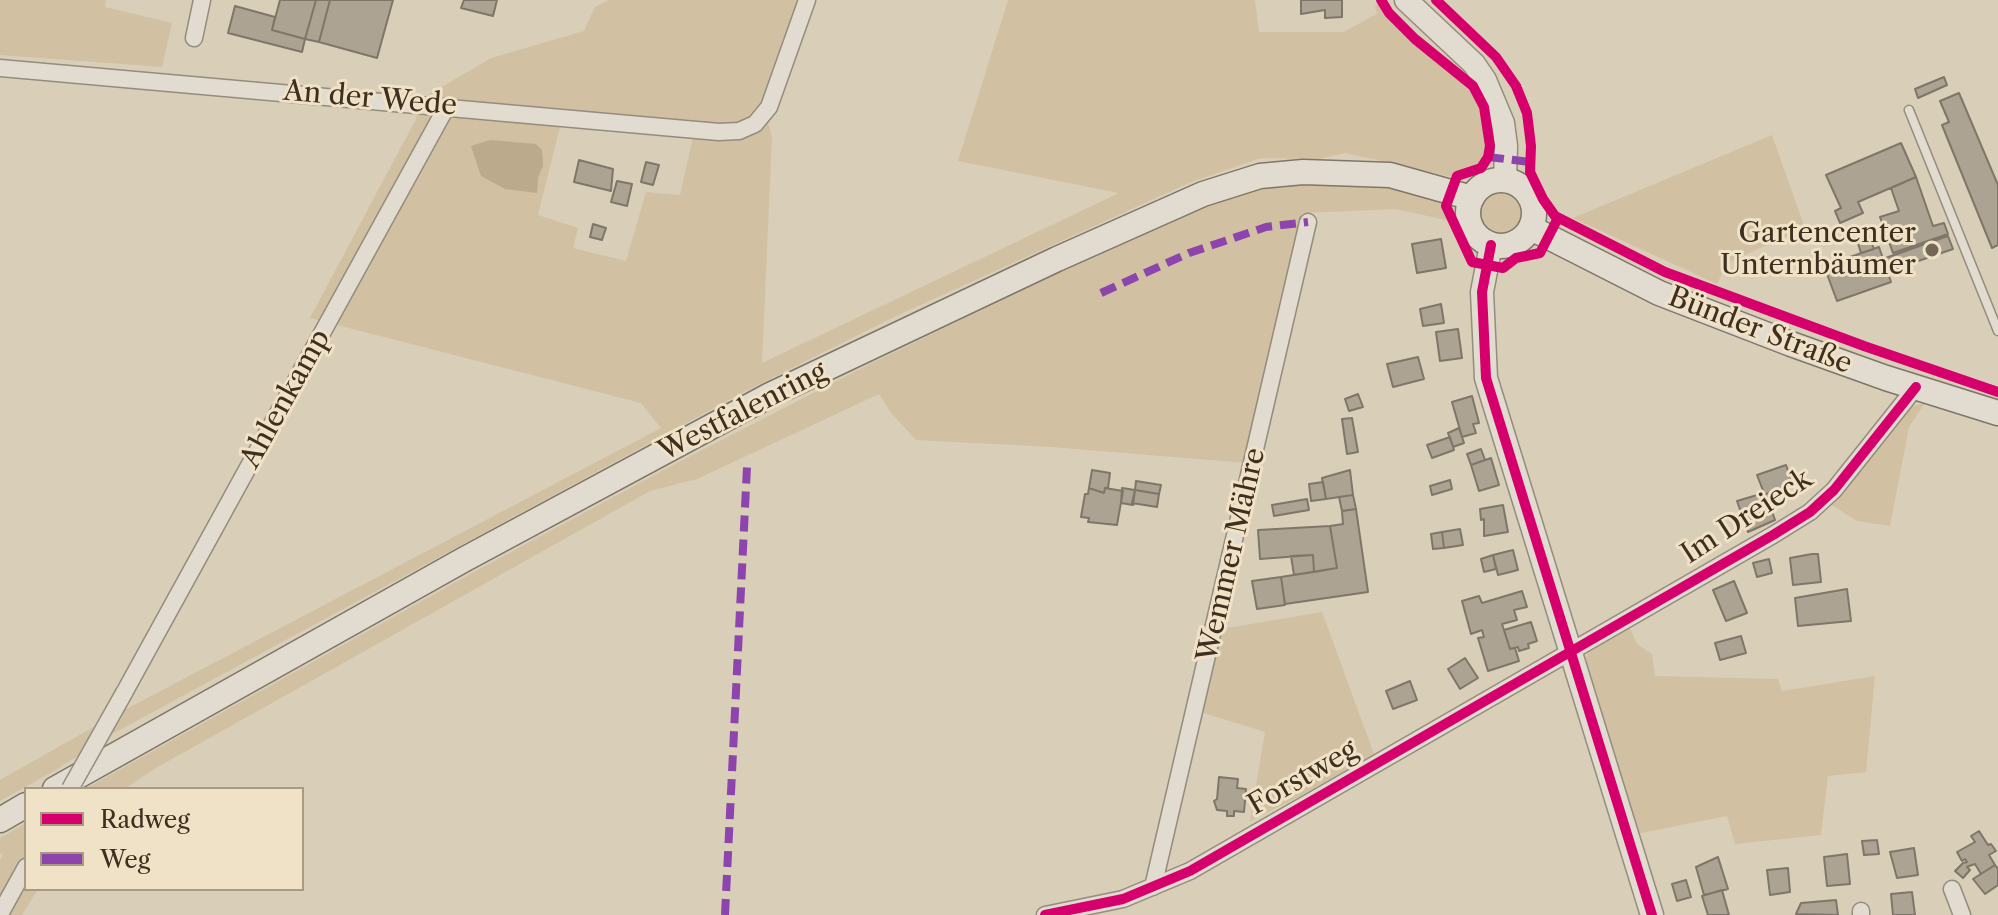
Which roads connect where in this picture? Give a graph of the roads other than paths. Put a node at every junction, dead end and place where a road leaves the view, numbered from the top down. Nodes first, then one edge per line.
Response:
1 (202, 0) edge
2 (807, 0) edge
3 (1406, 0) edge
4 (194, 38) dead end
5 (0, 68) edge
6 (447, 106) junction
7 (1909, 110) dead end
8 (1505, 180) junction
9 (1472, 198) junction
10 (1308, 222) dead end
11 (1531, 228) junction
12 (1491, 245) junction
13 (1998, 331) edge
14 (1916, 387) junction
15 (1998, 413) edge
16 (1572, 650) junction
17 (59, 787) edge
18 (71, 787) edge
19 (24, 806) edge
20 (0, 820) edge
21 (24, 870) edge
22 (1153, 887) junction
23 (1952, 889) dead end
24 (1120, 907) edge
25 (0, 914) edge
26 (1045, 915) edge
27 (1652, 915) edge
28 (1962, 915) edge

1 - 4 street
2 - 6 street, An der Wede
3 - 8 street
5 - 6 street, An der Wede
6 - 18 street, Ahlenkamp, bridge
7 - 13 lane
8 - 9 main road
8 - 11 main road
9 - 12 main road
9 - 17 main road, Westfalenring
10 - 22 street, Wemmer Mähre
11 - 12 main road
11 - 14 main road, Bünder Straße
12 - 16 street
14 - 15 main road, Bünder Straße
14 - 16 street, Im Dreieck
16 - 22 street, Forstweg
16 - 27 street
19 - 20 main road
21 - 25 street
22 - 24 street, Forstweg
23 - 28 street
24 - 26 street, Forstweg

